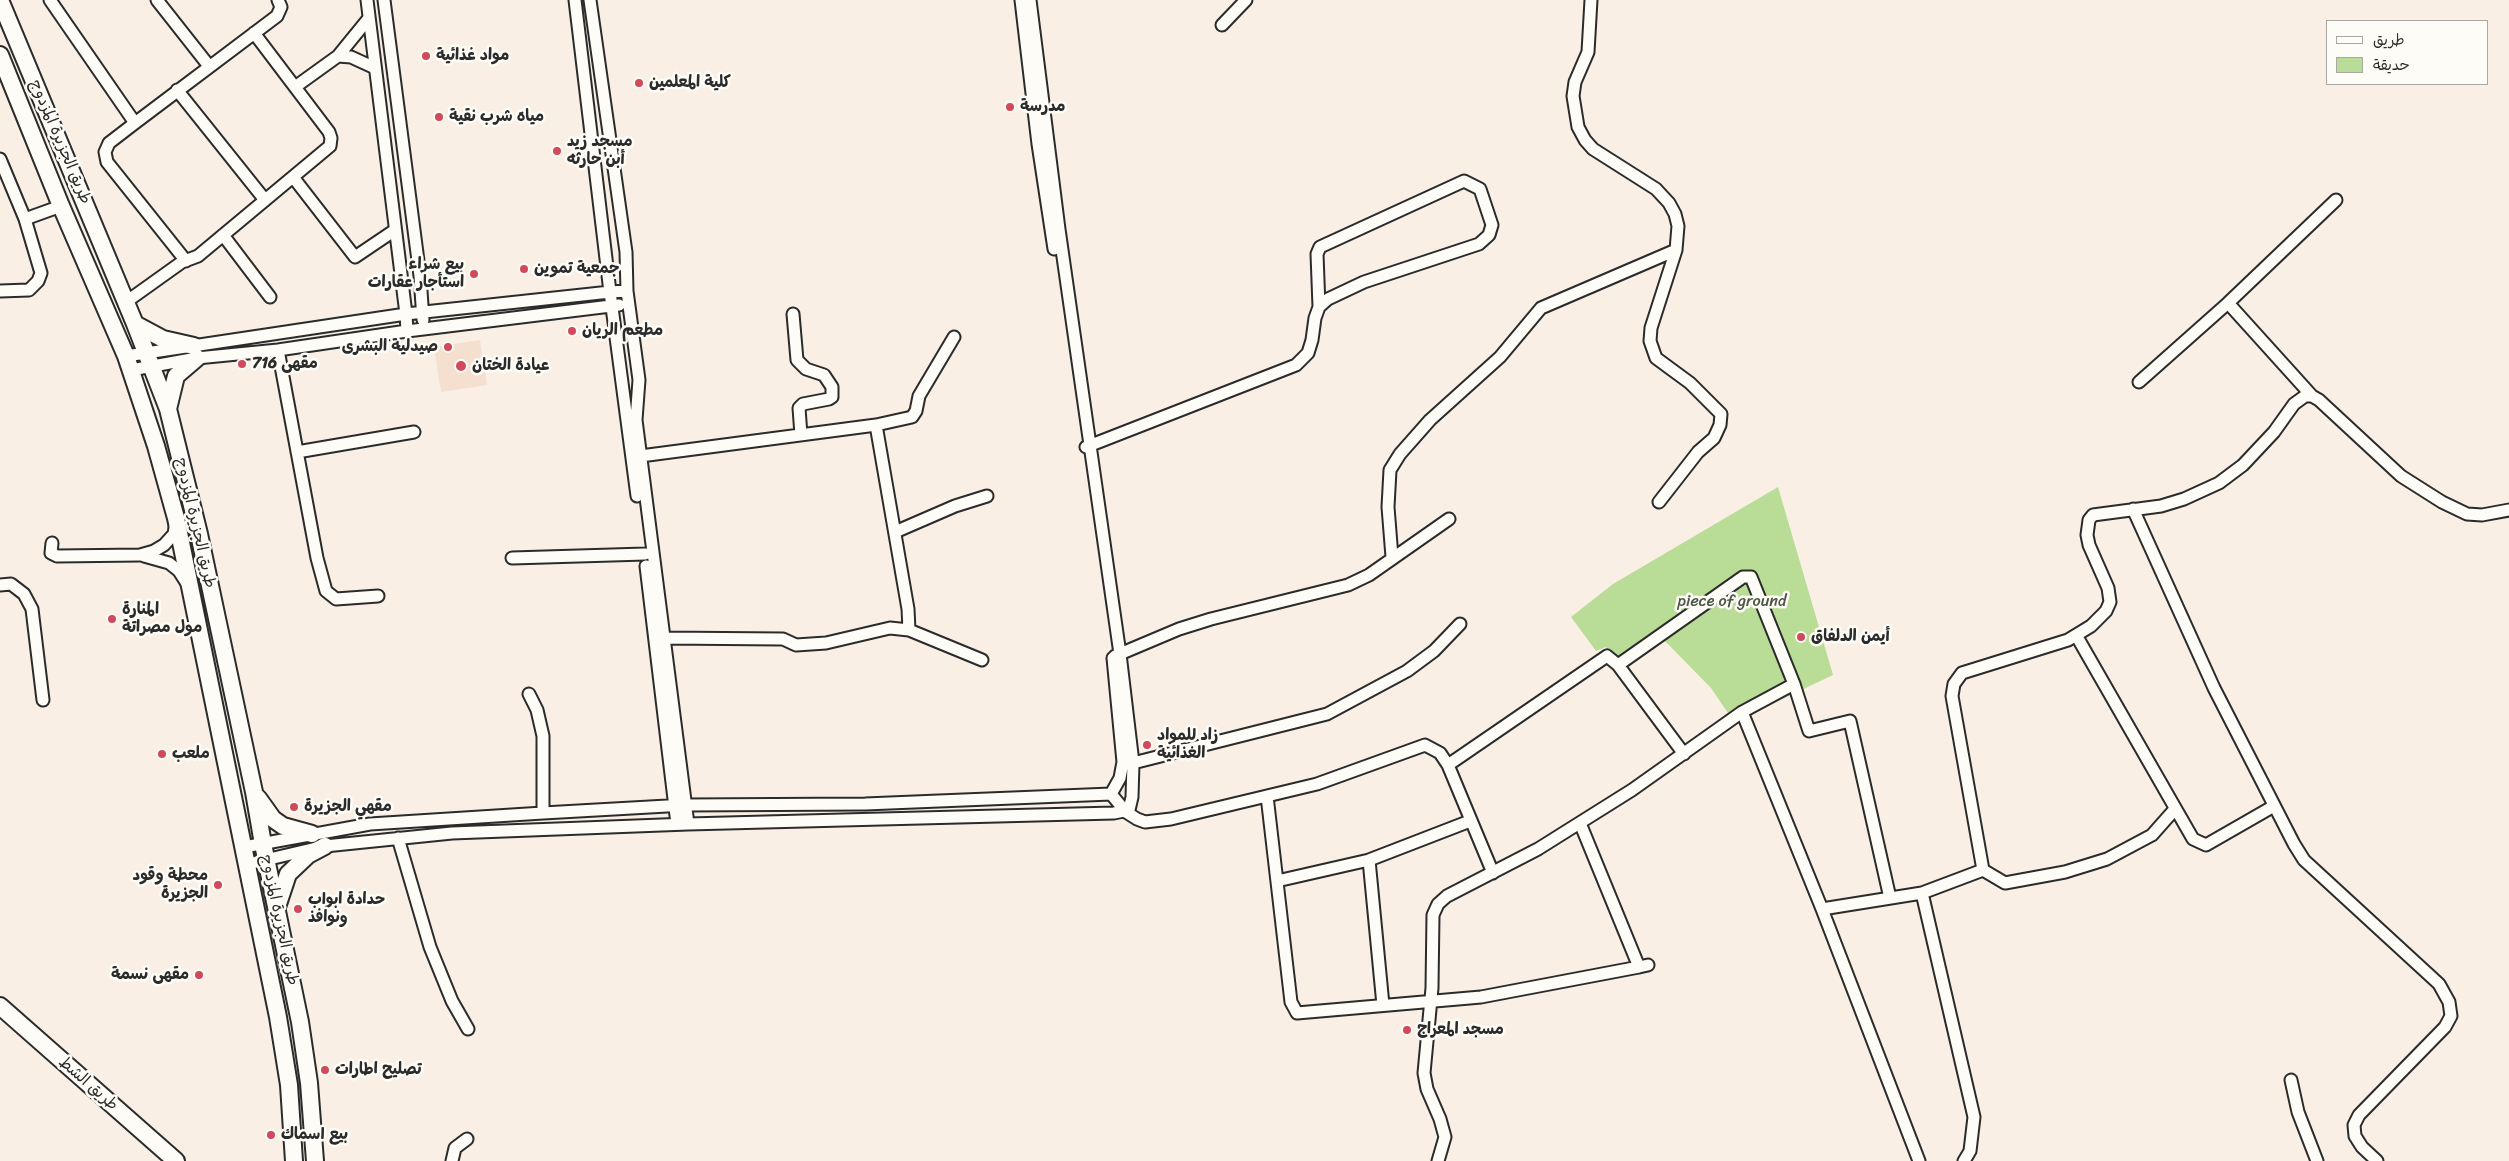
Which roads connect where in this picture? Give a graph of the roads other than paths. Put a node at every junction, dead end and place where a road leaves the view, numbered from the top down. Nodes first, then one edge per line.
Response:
1 (50, 0) edge
2 (157, 0) edge
3 (278, 0) edge
4 (366, 0) edge
5 (384, 0) edge
6 (575, 0) edge
7 (590, 0) edge
8 (1021, 0) edge
9 (1030, 0) edge
10 (1246, 0) edge
11 (1591, 0) edge
12 (5, 1) edge
13 (369, 18) junction
14 (1222, 25) dead end
15 (254, 33) junction
16 (0, 56) edge
17 (338, 56) junction
18 (209, 66) junction
19 (375, 68) junction
20 (295, 87) junction
21 (177, 90) junction
22 (135, 123) junction
23 (0, 159) edge
24 (293, 177) junction
25 (265, 200) junction
26 (2336, 200) dead end
27 (61, 206) junction
28 (25, 219) junction
29 (395, 230) junction
30 (223, 235) junction
31 (1676, 250) junction
32 (186, 260) junction
33 (627, 291) junction
34 (0, 292) edge
35 (610, 292) junction
36 (270, 297) dead end
37 (126, 302) junction
38 (2228, 303) junction
39 (628, 304) junction
40 (612, 305) junction
41 (1319, 307) junction
42 (406, 314) junction
43 (422, 314) junction
44 (793, 314) dead end
45 (135, 324) junction
46 (425, 329) junction
47 (407, 331) junction
48 (954, 337) dead end
49 (278, 350) junction
50 (196, 352) junction
51 (149, 359) junction
52 (128, 363) junction
53 (2139, 382) dead end
54 (2312, 396) junction
55 (168, 409) junction
56 (876, 425) junction
57 (414, 432) dead end
58 (801, 435) junction
59 (1087, 446) junction
60 (297, 452) junction
61 (636, 457) junction
62 (987, 496) dead end
63 (1659, 502) dead end
64 (2134, 509) junction
65 (2509, 510) edge
66 (176, 518) junction
67 (1449, 519) dead end
68 (895, 532) junction
69 (52, 543) dead end
70 (645, 554) junction
71 (140, 555) junction
72 (1392, 557) junction
73 (512, 558) dead end
74 (0, 585) edge
75 (378, 596) dead end
76 (193, 598) junction
77 (1460, 624) dead end
78 (909, 630) junction
79 (2076, 635) junction
80 (663, 638) junction
81 (1116, 655) junction
82 (982, 660) dead end
83 (1618, 666) junction
84 (1794, 684) junction
85 (530, 694) dead end
86 (43, 700) dead end
87 (1742, 712) junction
88 (1684, 754) junction
89 (1133, 763) junction
90 (1448, 765) junction
91 (254, 792) junction
92 (1112, 794) junction
93 (1267, 796) junction
94 (679, 805) junction
95 (2274, 806) junction
96 (2175, 809) junction
97 (1126, 812) junction
98 (543, 813) junction
99 (1470, 821) junction
100 (1580, 823) junction
101 (682, 824) junction
102 (312, 834) junction
103 (398, 838) junction
104 (263, 844) junction
105 (326, 846) junction
106 (244, 847) junction
107 (266, 860) junction
108 (1369, 860) junction
109 (248, 864) junction
110 (1984, 870) junction
111 (1493, 873) junction
112 (1277, 881) junction
113 (1922, 893) junction
114 (1890, 898) junction
115 (1822, 909) junction
116 (276, 910) junction
117 (1431, 1000) junction
118 (1384, 1005) junction
119 (0, 1006) edge
120 (468, 1029) dead end
121 (2291, 1080) dead end
122 (467, 1138) dead end
123 (176, 1161) edge
124 (294, 1161) edge
125 (315, 1161) edge
126 (452, 1161) edge
127 (1438, 1161) edge
128 (1919, 1161) edge
129 (1964, 1161) edge
130 (2317, 1161) edge
131 (2377, 1161) edge

1 - 22 street
2 - 18 street
3 - 15 street
4 - 13 street
5 - 43 street
6 - 35 street
7 - 33 street
8 - 59 street
9 - 59 street
10 - 14 street
11 - 31 street
12 - 37 main road, طريق الجزيرة المزدوج
13 - 17 street
13 - 19 street
15 - 18 street
15 - 20 street
16 - 27 main road, طريق الجزيرة المزدوج
17 - 19 street
17 - 20 street
18 - 21 street
19 - 29 street
20 - 24 street
21 - 22 street
21 - 25 street
22 - 32 street
23 - 28 street
24 - 25 street
24 - 29 street
25 - 30 street
26 - 38 street
27 - 28 street
27 - 52 main road, طريق الجزيرة المزدوج
28 - 34 street
29 - 42 street
30 - 32 street
30 - 36 street
31 - 63 street
31 - 72 street
32 - 37 street
33 - 35 street
33 - 39 street
35 - 40 street
35 - 43 street
37 - 45 main road, طريق الجزيرة المزدوج
38 - 53 street
38 - 54 street
39 - 40 street
39 - 61 street
40 - 46 street
40 - 61 street
41 - 41 street
41 - 59 street
42 - 43 street
42 - 47 street
42 - 50 street
43 - 46 street
44 - 58 street
45 - 50 main road
45 - 51 main road, طريق الجزيرة المزدوج
46 - 47 street
47 - 49 street
48 - 56 street
49 - 50 street
49 - 60 street
50 - 51 street
50 - 55 main road
51 - 52 street
51 - 55 main road, طريق الجزيرة المزدوج
52 - 66 main road, طريق الجزيرة المزدوج
54 - 64 street
54 - 65 street
55 - 91 main road, طريق الجزيرة المزدوج
56 - 58 street
56 - 68 street
57 - 60 street
58 - 61 street
59 - 81 street
60 - 75 street
61 - 70 street
61 - 80 street
62 - 68 street
64 - 79 street
64 - 95 street
66 - 71 street
66 - 76 main road, طريق الجزيرة المزدوج
67 - 72 street
68 - 78 street
69 - 71 street
70 - 73 street
70 - 94 street
71 - 76 street
72 - 81 street
74 - 86 street
76 - 106 main road, طريق الجزيرة المزدوج
77 - 89 street
78 - 80 street
78 - 82 street
79 - 96 street
79 - 110 street
80 - 94 street
81 - 89 street
81 - 92 street
83 - 84 street
83 - 88 street
83 - 90 street
84 - 87 street
84 - 114 street
85 - 98 street
87 - 88 street
87 - 115 street
88 - 100 street
89 - 97 street
90 - 93 street
90 - 99 street
91 - 102 main road
91 - 104 main road, طريق الجزيرة المزدوج
92 - 94 street
92 - 97 street
93 - 97 street
93 - 112 street
94 - 98 street
94 - 101 street
95 - 96 street
95 - 131 street
96 - 110 street
97 - 101 street
98 - 102 street
99 - 108 street
99 - 111 street
100 - 111 street
100 - 117 street
101 - 103 street
102 - 104 street
103 - 105 street
103 - 120 street
104 - 106 street
104 - 107 main road, طريق الجزيرة المزدوج
105 - 107 street
105 - 116 main road
106 - 109 main road, طريق الجزيرة المزدوج
107 - 109 street
107 - 116 main road, طريق الجزيرة المزدوج
108 - 112 street
108 - 118 street
109 - 124 main road, طريق الجزيرة المزدوج
110 - 113 street
111 - 117 street
112 - 118 street
113 - 114 street
113 - 129 street
114 - 115 street
115 - 128 street
116 - 125 main road, طريق الجزيرة المزدوج
117 - 118 street
117 - 127 street
119 - 123 main road, طريق الشط
121 - 130 street
122 - 126 street

